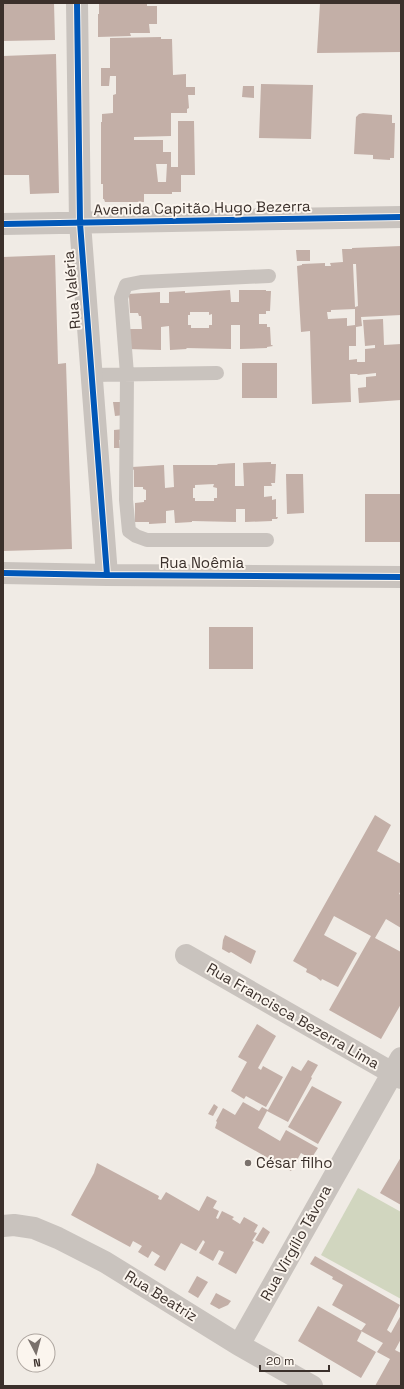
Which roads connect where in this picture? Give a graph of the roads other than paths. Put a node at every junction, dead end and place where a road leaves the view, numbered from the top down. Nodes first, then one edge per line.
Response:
1 (77, 3) edge
2 (401, 216) edge
3 (80, 223) junction
4 (3, 224) edge
5 (269, 276) dead end
6 (127, 374) junction
7 (217, 374) dead end
8 (92, 375) junction
9 (267, 540) dead end
10 (3, 573) edge
11 (107, 575) junction
12 (401, 576) edge
13 (186, 955) dead end
14 (398, 1070) edge
15 (3, 1226) edge
16 (239, 1345) junction
17 (312, 1386) edge

1 - 3 street, Rua Valéria
2 - 3 street, Avenida Capitão Hugo Bezerra
3 - 4 street, Avenida Capitão Hugo Bezerra
3 - 8 street, Rua Valéria
5 - 6 lane
6 - 7 lane
6 - 8 lane
6 - 9 lane
8 - 11 street, Rua Valéria
10 - 11 street, Rua Noêmia
11 - 12 street, Rua Noêmia
13 - 14 street, Rua Francisca Bezerra Lima
14 - 16 street, Rua Virgílio Távora
15 - 16 street, Rua Beatriz
16 - 17 street, Rua Beatriz

